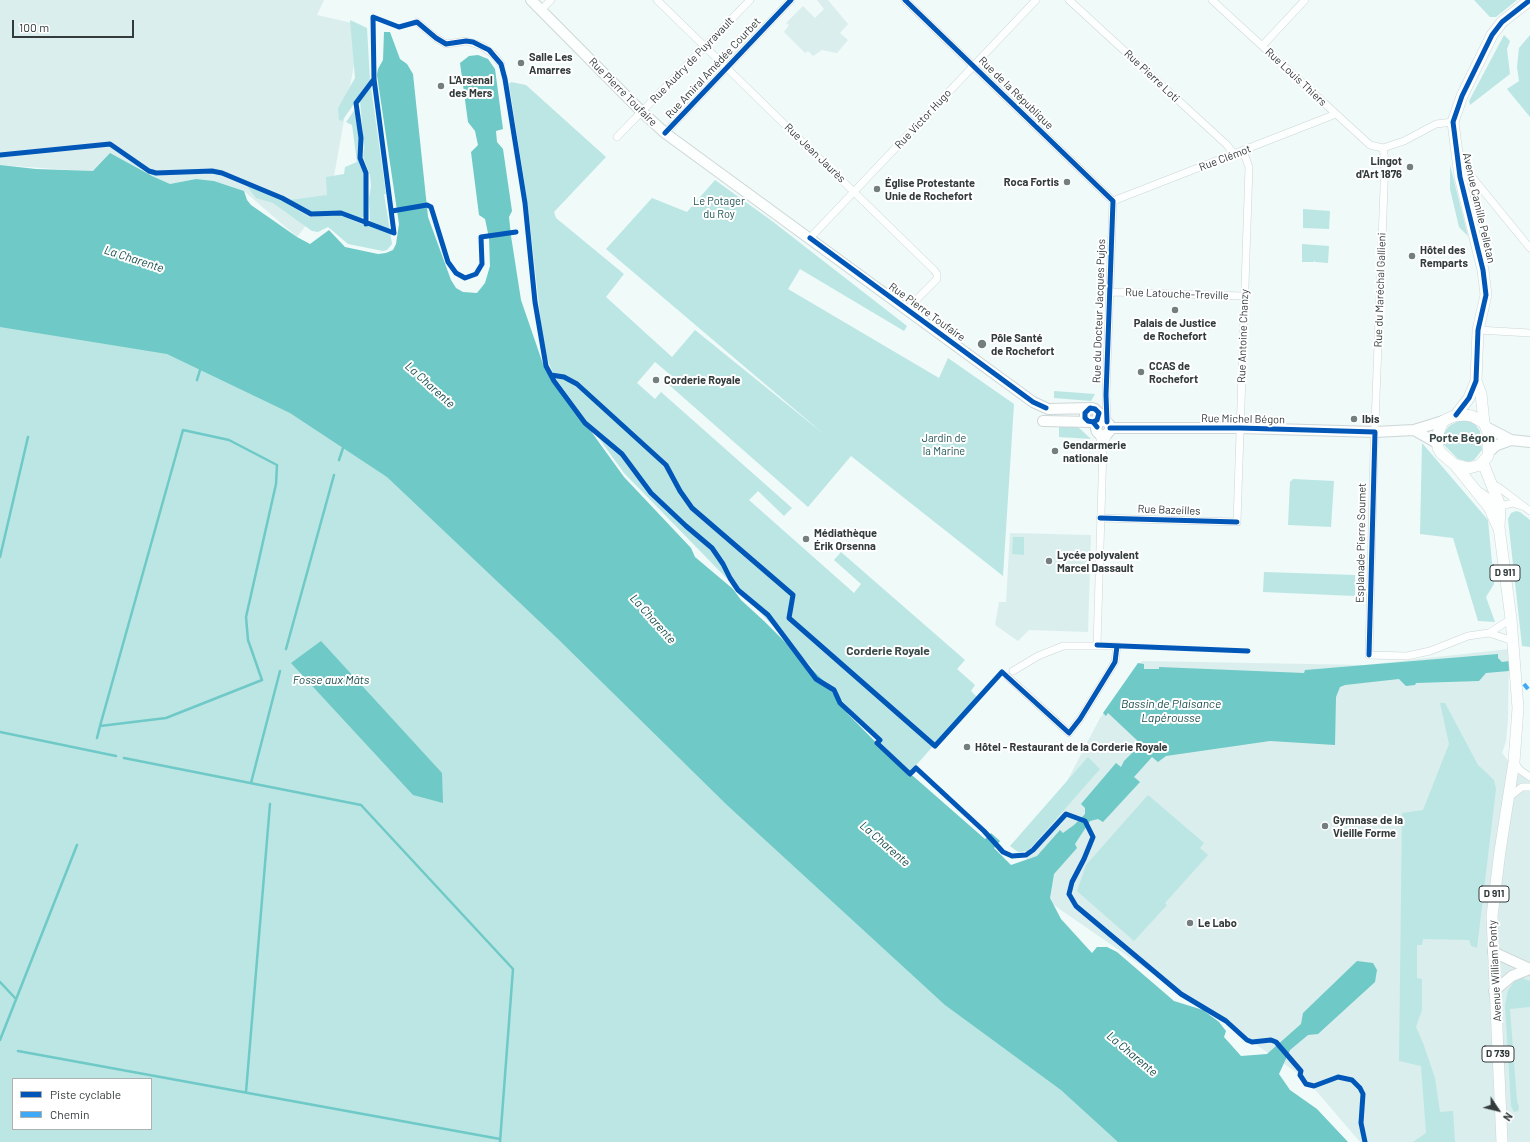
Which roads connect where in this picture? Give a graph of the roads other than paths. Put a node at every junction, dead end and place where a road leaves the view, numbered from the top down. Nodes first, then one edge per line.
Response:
1 (531, 0) edge
2 (551, 0) edge
3 (658, 0) edge
4 (750, 0) edge
5 (791, 0) edge
6 (905, 0) edge
7 (1036, 0) edge
8 (1069, 0) edge
9 (1212, 0) edge
10 (1305, 0) edge
11 (1530, 0) edge
12 (541, 10) junction
13 (417, 22) dead end
14 (1262, 46) junction
15 (705, 47) junction
16 (501, 64) dead end
17 (974, 66) junction
18 (727, 68) junction
19 (642, 112) junction
20 (1336, 114) junction
21 (1453, 122) junction
22 (665, 133) junction
23 (617, 137) dead end
24 (1383, 148) junction
25 (1243, 151) junction
26 (1234, 154) junction
27 (1460, 177) junction
28 (854, 192) junction
29 (1113, 201) junction
30 (810, 238) junction
31 (1530, 248) edge
32 (1111, 292) junction
33 (1244, 296) junction
34 (907, 309) junction
35 (1478, 330) junction
36 (1530, 334) edge
37 (1476, 381) junction
38 (1106, 395) junction
39 (1033, 402) junction
40 (1047, 408) junction
41 (1095, 409) junction
42 (1456, 416) junction
43 (1041, 418) junction
44 (1444, 421) junction
45 (1485, 425) junction
46 (1101, 426) junction
47 (1240, 428) junction
48 (1414, 430) junction
49 (1375, 432) junction
50 (1511, 440) junction
51 (1530, 442) edge
52 (1437, 443) junction
53 (1104, 448) junction
54 (1490, 451) junction
55 (1483, 463) junction
56 (1455, 465) junction
57 (1466, 480) junction
58 (1493, 486) junction
59 (1500, 506) junction
60 (1527, 509) edge
61 (1100, 518) junction
62 (1237, 522) joint
63 (1498, 528) junction
64 (1511, 619) junction
65 (1489, 633) junction
66 (1513, 644) junction
67 (1097, 645) junction
68 (1013, 671) dead end
69 (1008, 677) dead end
70 (1516, 766) junction
71 (1530, 777) edge
72 (1510, 783) junction
73 (1526, 787) edge
74 (1509, 797) junction
75 (1493, 952) junction
76 (1530, 969) edge
77 (1494, 991) junction
78 (1502, 1142) edge

1 - 12 main road, Rue Pierre Toufaire
2 - 12 street
3 - 15 street, Rue Jean Jaurès
4 - 15 street, Rue Audry de Puyravault
5 - 18 street, Rue Amiral Amédée Courbet
6 - 17 street, Rue de la République
7 - 17 street, Rue Victor Hugo
8 - 26 street, Rue Pierre Loti
9 - 14 street, Rue Louis Thiers
10 - 14 street
11 - 21 main road, Avenue Camille Pelletan
12 - 19 main road, Rue Pierre Toufaire
13 - 16 street
14 - 20 street, Rue Louis Thiers
15 - 18 street, Rue Jean Jaurès
15 - 19 street, Rue Audry de Puyravault
17 - 28 street, Rue Victor Hugo
17 - 29 street, Rue de la République
18 - 22 street, Rue Amiral Amédée Courbet
18 - 28 street, Rue Jean Jaurès
19 - 22 main road, Rue Pierre Toufaire
19 - 23 street, Rue Audry de Puyravault
20 - 24 street, Rue Louis Thiers
20 - 25 street, Rue Clémot
21 - 24 street
21 - 27 main road, Avenue Camille Pelletan
22 - 30 main road, Rue Pierre Toufaire
24 - 49 street, Rue du Maréchal Gallieni
25 - 26 street, Rue Clémot
25 - 33 street, Rue Antoine Chanzy
26 - 29 street, Rue Clémot
27 - 31 street
27 - 35 main road, Avenue Camille Pelletan
28 - 30 street, Rue Victor Hugo
28 - 34 street, Rue Jean Jaurès
29 - 32 street, Rue du Docteur Jacques Pujos
30 - 34 main road, Rue Pierre Toufaire
32 - 33 street, Rue Latouche-Treville
32 - 38 street, Rue du Docteur Jacques Pujos
33 - 47 street, Rue Antoine Chanzy
34 - 39 main road, Rue Pierre Toufaire
35 - 36 street
35 - 37 main road, Avenue Camille Pelletan
37 - 42 main road, Avenue Camille Pelletan
37 - 45 main road, Avenue Camille Pelletan
38 - 41 street, Rue du Docteur Jacques Pujos
38 - 46 street, Rue du Docteur Jacques Pujos
39 - 40 main road, Rue Pierre Toufaire
39 - 43 main road
40 - 41 main road
40 - 43 main road
41 - 46 main road
42 - 44 main road
42 - 45 main road
43 - 46 main road, Rue Michel Bégon
44 - 48 main road, Rue Michel Bégon
44 - 52 main road
45 - 50 main road
45 - 54 main road
46 - 47 main road, Rue Michel Bégon
46 - 53 street, Rue du Docteur Jacques Pujos
46 - 53 street, Rue du Docteur Jacques Pujos
47 - 49 main road, Rue Michel Bégon
47 - 62 street, Rue Antoine Chanzy
48 - 49 main road, Rue Michel Bégon
48 - 52 main road
49 - 65 street, Esplanade Pierre Soumet
50 - 51 main road
50 - 54 main road
52 - 56 main road
53 - 61 street, Rue du Docteur Jacques Pujos
54 - 55 main road
55 - 56 main road
55 - 58 main road, D 911
56 - 57 main road, D 911
57 - 59 street, D 911
57 - 63 main road, D 911
58 - 59 main road, D 911
58 - 60 street
59 - 60 street
59 - 63 main road, D 911
61 - 62 street, Rue Bazeilles
61 - 67 street, Rue du Docteur Jacques Pujos
63 - 64 main road, D 911
64 - 65 street
64 - 66 main road, D 911
65 - 66 street
66 - 70 main road, Avenue William Ponty / D 911
67 - 68 street
67 - 69 street
70 - 71 street
70 - 72 main road, Avenue William Ponty / D 911
72 - 73 street
72 - 74 main road, Avenue William Ponty / D 911
73 - 74 street
74 - 75 main road, Avenue William Ponty / D 911
75 - 76 main road
75 - 77 main road, Avenue William Ponty / D 911
76 - 77 main road
77 - 78 main road, Avenue William Ponty / D 739

